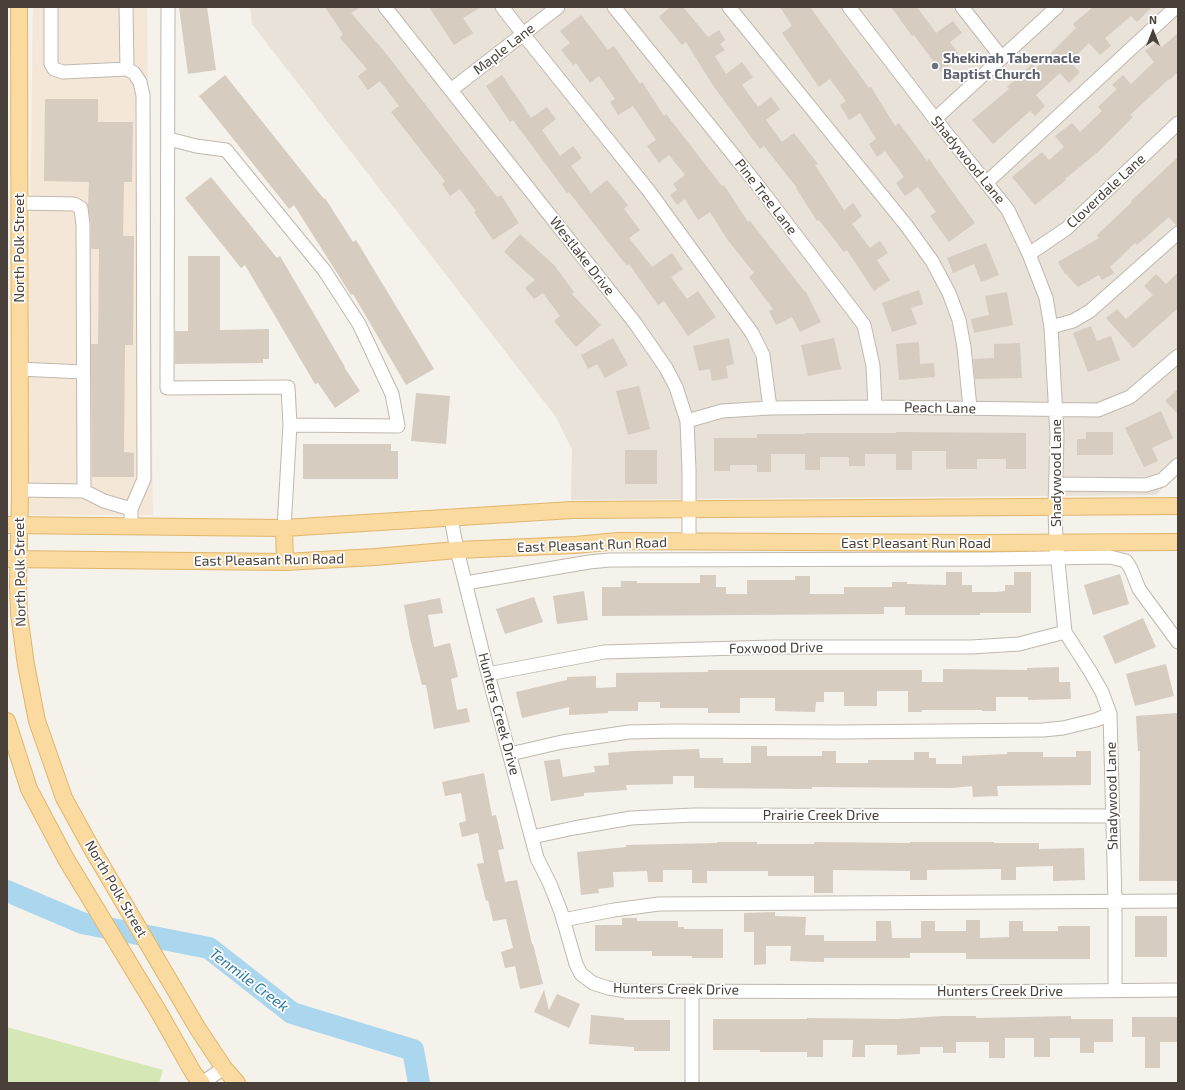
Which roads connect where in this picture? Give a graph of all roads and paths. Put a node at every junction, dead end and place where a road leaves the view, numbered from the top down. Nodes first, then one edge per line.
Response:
1 (19, 7) edge
2 (51, 7) edge
3 (126, 7) edge
4 (168, 7) edge
5 (385, 7) edge
6 (502, 7) edge
7 (558, 7) edge
8 (614, 7) edge
9 (729, 7) edge
10 (849, 7) edge
11 (962, 7) edge
12 (1057, 7) edge
13 (1176, 7) edge
14 (523, 34) junction
15 (1002, 58) junction
16 (127, 69) junction
17 (451, 90) junction
18 (13, 105) edge
19 (935, 119) junction
20 (1178, 123) edge
21 (169, 139) junction
22 (986, 183) junction
23 (19, 203) junction
24 (1178, 233) edge
25 (1029, 254) junction
26 (1051, 327) junction
27 (1178, 356) edge
28 (13, 370) edge
29 (83, 372) junction
30 (875, 407) junction
31 (770, 408) junction
32 (970, 408) junction
33 (1055, 409) junction
34 (687, 421) junction
35 (290, 425) junction
36 (1178, 465) edge
37 (1056, 484) junction
38 (20, 490) junction
39 (84, 491) junction
40 (1178, 506) edge
41 (1055, 507) junction
42 (131, 509) junction
43 (689, 510) junction
44 (452, 518) junction
45 (13, 525) edge
46 (131, 526) junction
47 (284, 528) junction
48 (689, 542) junction
49 (1056, 542) junction
50 (1178, 542) edge
51 (457, 550) junction
52 (1057, 558) junction
53 (13, 560) edge
54 (285, 562) junction
55 (466, 583) junction
56 (1065, 632) junction
57 (1178, 642) edge
58 (488, 674) junction
59 (1110, 714) junction
60 (7, 721) edge
61 (510, 754) junction
62 (1112, 816) junction
63 (532, 837) junction
64 (1115, 901) junction
65 (1178, 901) edge
66 (563, 920) junction
67 (692, 990) junction
68 (1115, 990) junction
69 (1178, 990) edge
70 (224, 1068) junction
71 (202, 1083) edge
72 (237, 1083) edge
73 (692, 1083) edge

1 - 18 main road, North Polk Street
2 - 16 street
3 - 16 street
4 - 21 street
5 - 17 street, Westlake Drive
6 - 14 street
7 - 14 street, Maple Lane
8 - 30 street, Pine Tree Lane
9 - 32 street
10 - 19 street, Shadywood Lane
11 - 15 street
12 - 15 street
13 - 22 street
14 - 17 street, Maple Lane
14 - 31 street
15 - 19 street
16 - 42 street
17 - 34 street, Westlake Drive
18 - 23 main road, North Polk Street
19 - 22 street, Shadywood Lane
20 - 25 street, Cloverdale Lane
21 - 35 street
21 - 35 street
22 - 25 street, Shadywood Lane
23 - 28 main road, North Polk Street
23 - 29 street
24 - 26 street
25 - 26 street, Shadywood Lane
26 - 33 street, Shadywood Lane
27 - 33 street, Peach Lane
28 - 29 street
28 - 38 main road, North Polk Street
29 - 39 street
30 - 31 street, Peach Lane
30 - 32 street, Peach Lane
31 - 34 street, Peach Lane
32 - 33 street, Peach Lane
33 - 37 street, Shadywood Lane
34 - 43 street, Westlake Drive
35 - 47 street
36 - 37 street
37 - 41 street, Shadywood Lane
38 - 39 street
38 - 45 main road, North Polk Street
39 - 42 street
40 - 41 main road
41 - 43 main road
41 - 49 street, Shadywood Lane
42 - 46 street
43 - 44 main road
43 - 48 street, Westlake Drive
44 - 47 main road
44 - 51 street, Hunters Creek Drive
45 - 46 main road
45 - 53 main road, North Polk Street
46 - 47 main road
47 - 54 main road
48 - 49 main road, East Pleasant Run Road
48 - 51 main road, East Pleasant Run Road
49 - 50 main road, East Pleasant Run Road
49 - 52 street, Shadywood Lane
51 - 54 main road, East Pleasant Run Road
51 - 55 street, Hunters Creek Drive
52 - 55 street
52 - 56 street, Shadywood Lane
52 - 57 street
53 - 54 main road, East Pleasant Run Road
53 - 70 main road, North Polk Street
55 - 58 street, Hunters Creek Drive
56 - 58 street, Foxwood Drive
56 - 59 street, Shadywood Lane
58 - 61 street, Hunters Creek Drive
59 - 61 street
59 - 62 street, Shadywood Lane
60 - 71 main road, North Polk Street
61 - 63 street, Hunters Creek Drive
62 - 63 street, Prairie Creek Drive
62 - 64 street, Shadywood Lane
63 - 66 street, Hunters Creek Drive
64 - 65 street
64 - 66 street
64 - 68 street, Shadywood Lane
66 - 67 street, Hunters Creek Drive
67 - 68 street, Hunters Creek Drive
67 - 73 street
68 - 69 street, Hunters Creek Drive
70 - 71 street
70 - 72 main road, North Polk Street

